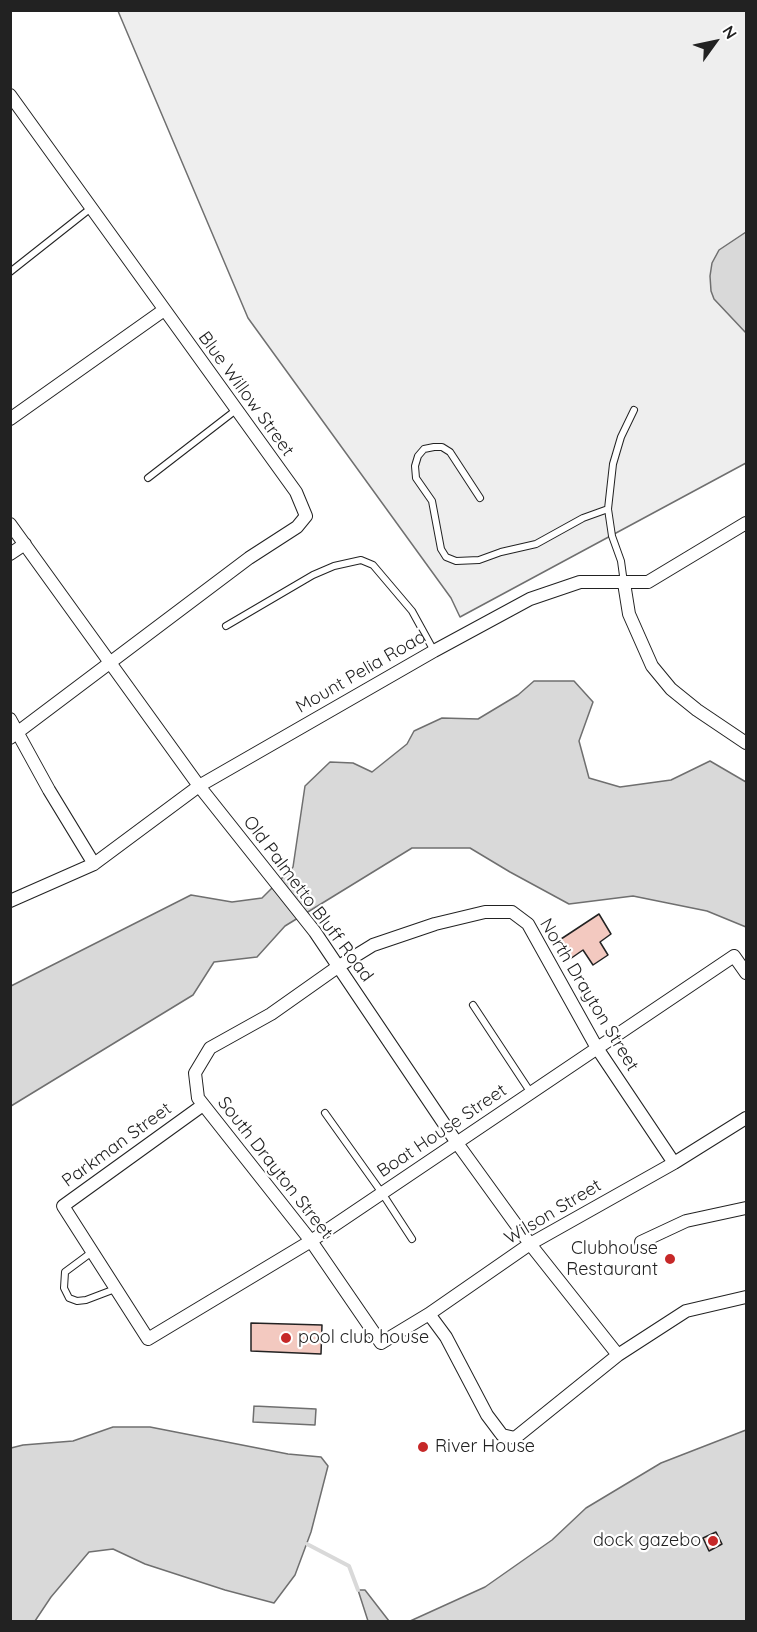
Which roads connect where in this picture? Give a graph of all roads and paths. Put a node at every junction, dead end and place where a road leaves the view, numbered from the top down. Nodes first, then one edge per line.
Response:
1 (12, 102) edge
2 (92, 207) junction
3 (10, 272) edge
4 (164, 310) junction
5 (236, 410) junction
6 (634, 410) dead end
7 (10, 419) edge
8 (147, 478) dead end
9 (480, 498) dead end
10 (608, 509) junction
11 (747, 523) edge
12 (10, 524) edge
13 (25, 544) junction
14 (10, 554) edge
15 (624, 583) junction
16 (226, 626) dead end
17 (434, 651) junction
18 (110, 662) junction
19 (10, 718) edge
20 (15, 735) edge
21 (747, 743) edge
22 (198, 786) junction
23 (94, 864) junction
24 (10, 901) edge
25 (339, 966) junction
26 (747, 973) edge
27 (473, 1005) dead end
28 (597, 1048) junction
29 (531, 1093) junction
30 (203, 1105) junction
31 (325, 1113) dead end
32 (747, 1118) edge
33 (457, 1143) junction
34 (674, 1163) junction
35 (382, 1193) junction
36 (747, 1208) edge
37 (412, 1239) dead end
38 (311, 1241) junction
39 (641, 1242) dead end
40 (530, 1244) junction
41 (92, 1252) junction
42 (116, 1289) junction
43 (747, 1298) edge
44 (429, 1314) junction
45 (148, 1339) joint
46 (381, 1343) joint
47 (618, 1355) junction

1 - 2 street, Blue Willow Street
2 - 3 lane
2 - 4 street, Blue Willow Street
4 - 5 street, Blue Willow Street
4 - 7 street
5 - 8 lane
5 - 18 street, Blue Willow Street
6 - 10 lane
9 - 10 lane
10 - 15 lane
11 - 15 street, Mount Pelia Road
12 - 13 street, Old Palmetto Bluff Road
13 - 14 street
13 - 18 street, Old Palmetto Bluff Road
15 - 17 street, Mount Pelia Road
15 - 21 street
16 - 17 lane
17 - 22 street, Mount Pelia Road
18 - 20 street
18 - 22 street, Old Palmetto Bluff Road
19 - 20 street
20 - 23 street
22 - 23 street, Mount Pelia Road
22 - 25 street, Old Palmetto Bluff Road
23 - 24 street, Mount Pelia Road
25 - 28 street, North Drayton Street
25 - 30 street, South Drayton Street
25 - 33 street, Old Palmetto Bluff Road
26 - 28 street, Boat House Street
27 - 29 lane
28 - 29 street, Boat House Street
28 - 34 street, North Drayton Street
29 - 33 street, Boat House Street
30 - 38 street, South Drayton Street
30 - 41 street, Parkman Street
31 - 35 lane
32 - 34 street, Wilson Street
33 - 35 street, Boat House Street
33 - 40 street, Old Palmetto Bluff Road
34 - 40 street, Wilson Street
35 - 37 lane
35 - 38 street, Boat House Street
36 - 39 street
38 - 45 street, Boat House Street
38 - 46 street, South Drayton Street
40 - 44 street, Wilson Street
40 - 47 street, Old Palmetto Bluff Road
41 - 42 street, Parkman Street
41 - 42 lane
42 - 45 street, Parkman Street
43 - 47 street
44 - 46 street, Wilson Street
44 - 47 street

